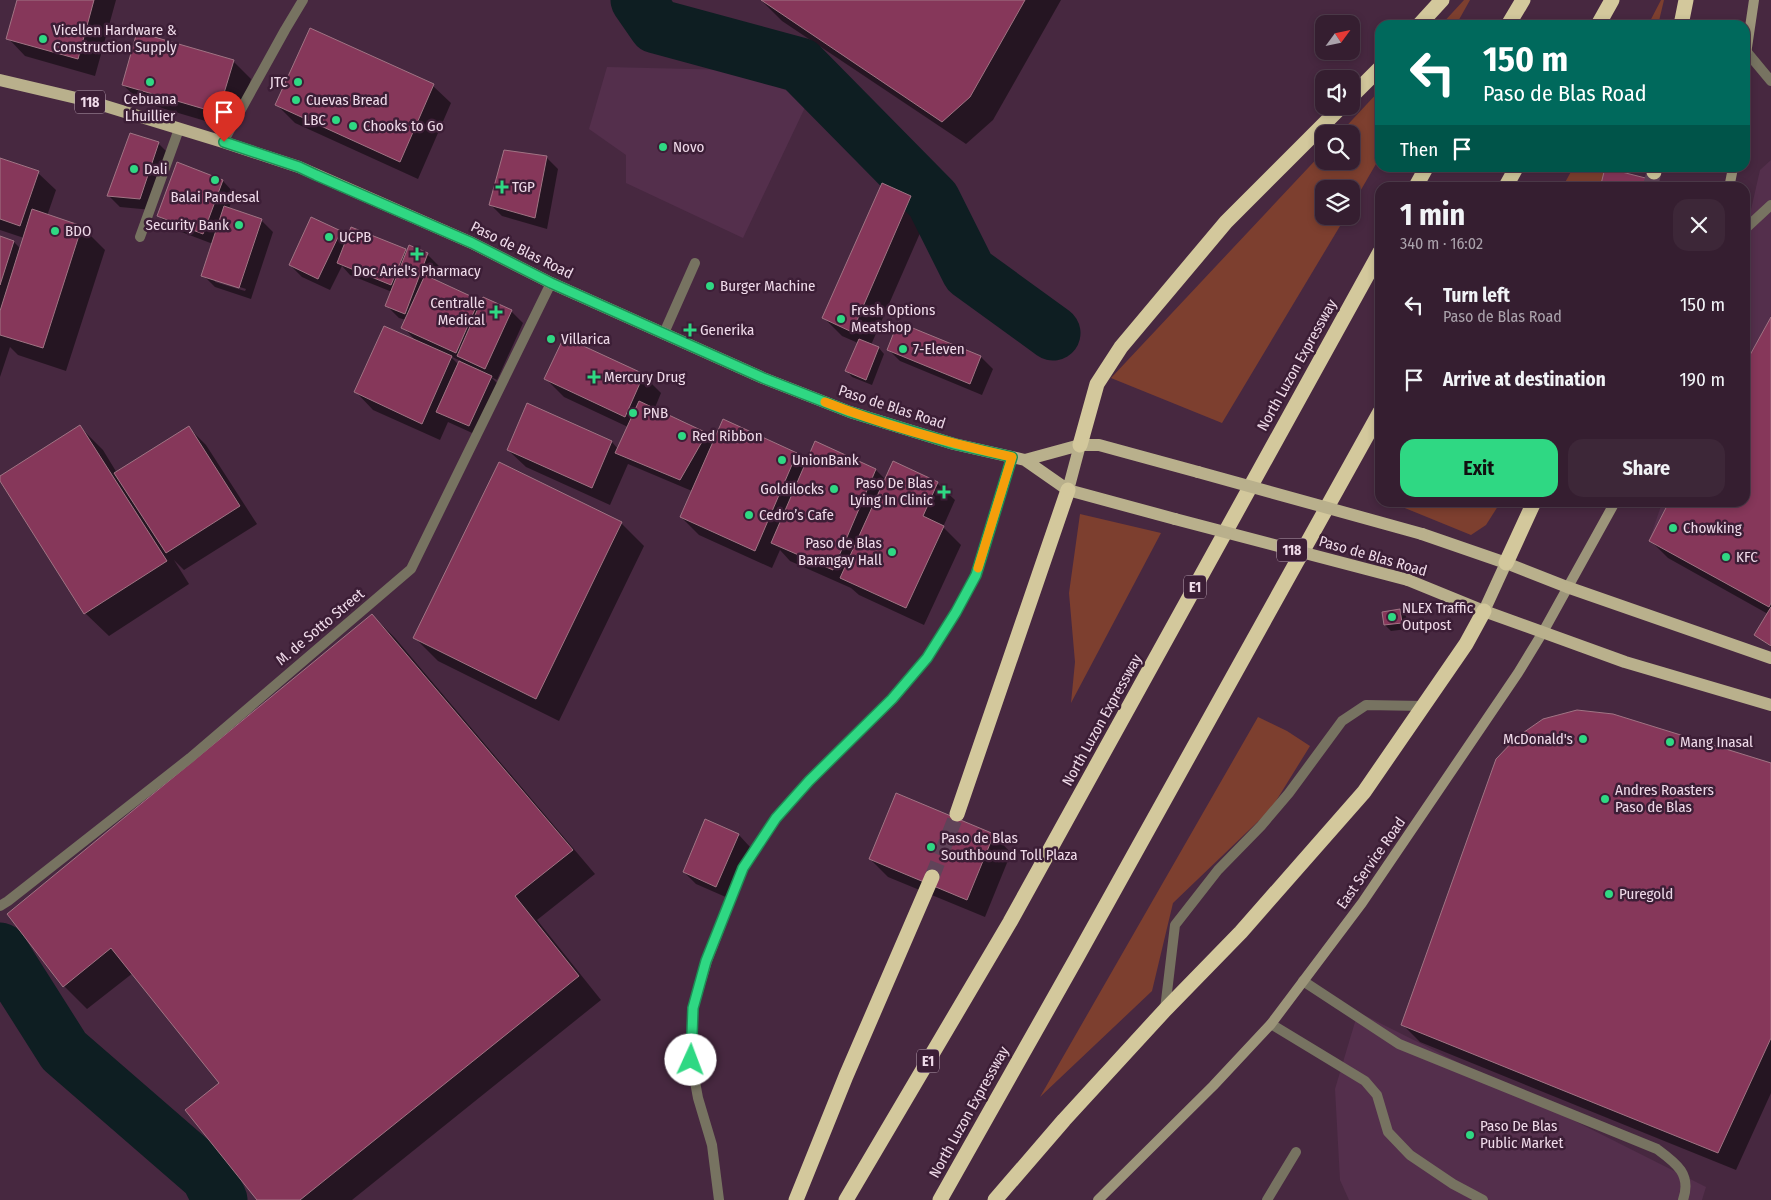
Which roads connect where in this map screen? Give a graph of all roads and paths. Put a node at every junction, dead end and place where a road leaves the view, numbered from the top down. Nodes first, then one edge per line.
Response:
1 (303, 0) edge
2 (1442, 0) edge
3 (1523, 0) edge
4 (1612, 0) edge
5 (1686, 0) edge
6 (1754, 0) edge
7 (1424, 20) edge
8 (1511, 20) edge
9 (1601, 20) edge
10 (1682, 20) edge
11 (1750, 26) edge
12 (1750, 56) edge
13 (1375, 73) edge
14 (0, 80) edge
15 (1771, 81) edge
16 (1360, 88) edge
17 (1333, 115) edge
18 (179, 128) junction
19 (224, 142) junction
20 (1771, 205) edge
21 (1750, 225) edge
22 (140, 237) dead end
23 (1375, 261) edge
24 (695, 263) dead end
25 (551, 283) junction
26 (664, 332) junction
27 (1375, 421) edge
28 (1080, 445) junction
29 (1012, 457) junction
30 (1025, 460) junction
31 (1068, 490) junction
32 (1532, 507) edge
33 (1612, 507) edge
34 (1506, 563) junction
35 (1567, 587) junction
36 (1484, 611) junction
37 (1543, 632) junction
38 (1771, 658) edge
39 (1771, 705) edge
40 (1423, 706) junction
41 (957, 814) tunnel mouth
42 (932, 877) tunnel mouth
43 (4, 904) edge
44 (1303, 981) junction
45 (1165, 1010) junction
46 (1271, 1024) junction
47 (1296, 1152) dead end
48 (719, 1200) edge
49 (796, 1200) edge
50 (846, 1200) edge
51 (940, 1200) edge
52 (995, 1200) edge
53 (1098, 1200) edge
54 (1267, 1200) edge
55 (1483, 1200) edge
56 (1683, 1200) edge

1 - 19 street
2 - 7 highway
3 - 8 highway
4 - 9 highway
5 - 10 highway
6 - 11 main road
12 - 15 street
13 - 16 highway
14 - 18 main road, Paso de Blas Road / 118
17 - 28 highway
18 - 19 main road, Paso de Blas Road / 118
18 - 22 street
19 - 25 main road, Paso de Blas Road / 118
20 - 21 street
23 - 50 highway, North Luzon Expressway / E1
24 - 26 street
25 - 26 main road, Paso de Blas Road / 118
25 - 43 street, M. de Sotto Street
26 - 29 main road, Paso de Blas Road / 118
27 - 51 highway, North Luzon Expressway
28 - 30 main road, Paso de Blas Road / 118
28 - 31 main road
28 - 34 main road, Paso de Blas Road / 118, bridge
29 - 30 main road, Paso de Blas Road / 118
29 - 48 street
30 - 31 main road, Paso de Blas Road / 118
31 - 36 main road, Paso de Blas Road / 118, bridge
31 - 41 highway
32 - 34 highway
33 - 35 main road, East Service Road
34 - 35 main road, Paso de Blas Road / 118
34 - 36 main road
35 - 37 main road, East Service Road
35 - 38 main road, Paso de Blas Road / 118
36 - 37 main road, Paso de Blas Road / 118
36 - 40 highway
37 - 39 main road, Paso de Blas Road / 118
37 - 44 main road, East Service Road
40 - 45 highway
40 - 45 street
42 - 49 highway
44 - 46 main road, East Service Road
44 - 56 street
45 - 52 highway
46 - 53 main road, East Service Road
46 - 55 street
47 - 54 street

